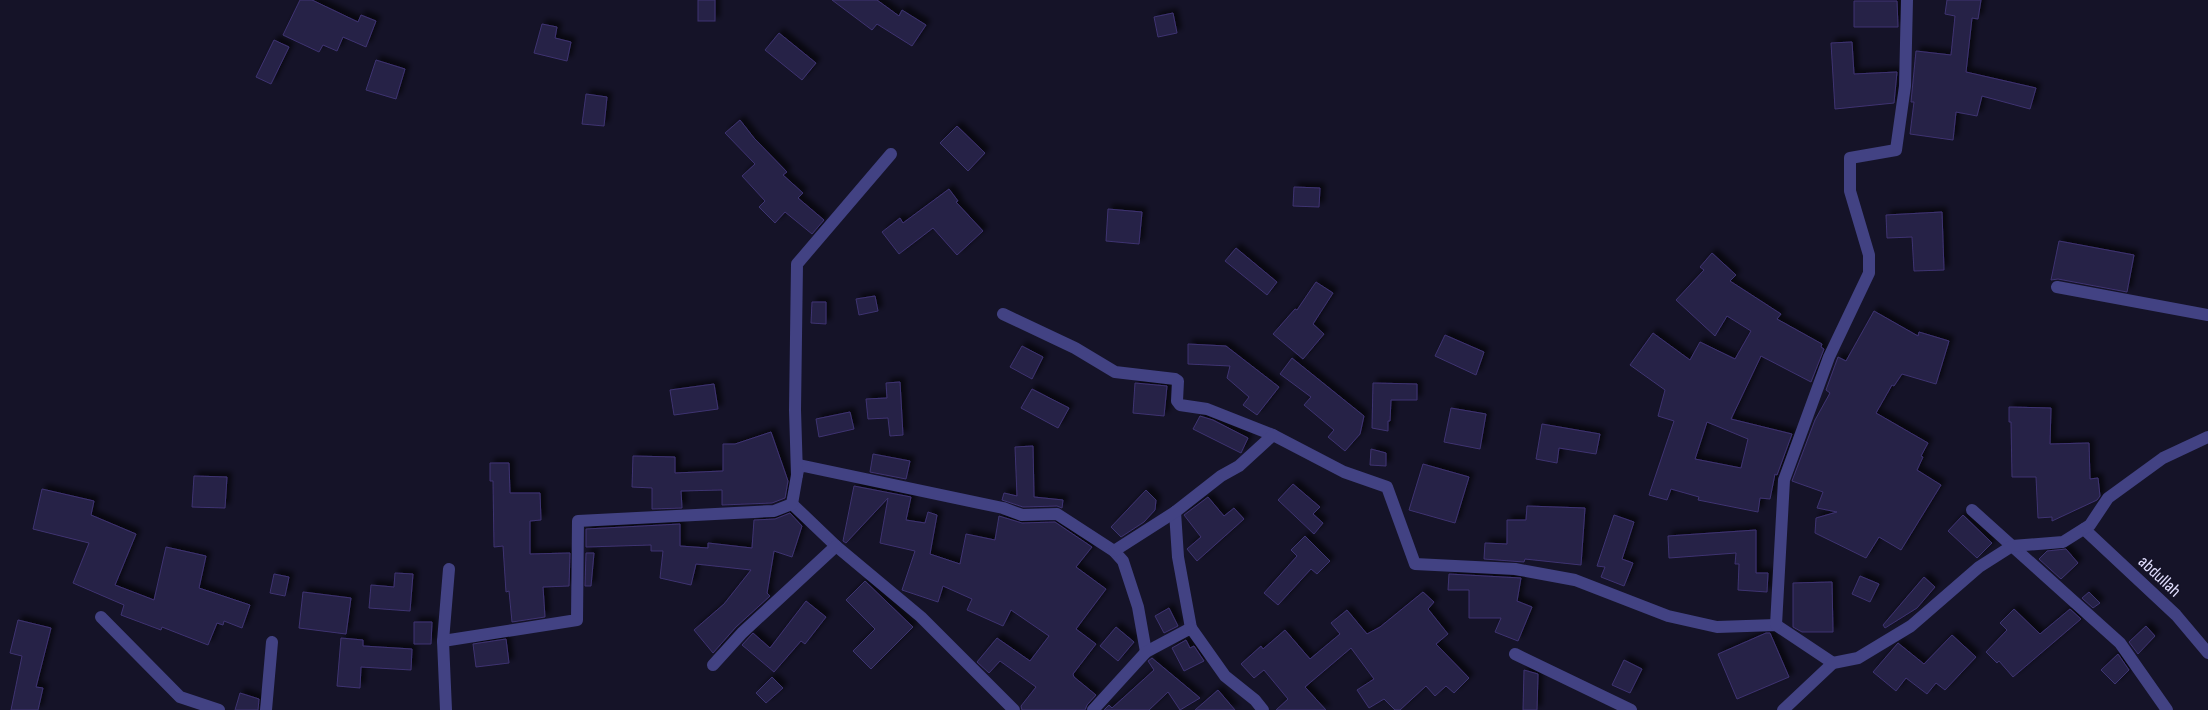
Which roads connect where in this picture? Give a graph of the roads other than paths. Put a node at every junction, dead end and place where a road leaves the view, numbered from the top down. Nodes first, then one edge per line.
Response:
1 (1907, 0) edge
2 (891, 154) dead end
3 (2056, 287) dead end
4 (1003, 314) dead end
5 (2208, 315) edge
6 (1273, 435) junction
7 (2204, 439) edge
8 (2208, 451) edge
9 (797, 475) junction
10 (792, 504) junction
11 (1972, 510) dead end
12 (1175, 512) junction
13 (2084, 529) junction
14 (836, 546) junction
15 (2012, 546) junction
16 (1114, 551) junction
17 (449, 569) dead end
18 (101, 617) dead end
19 (1776, 626) junction
20 (1191, 628) junction
21 (443, 641) junction
22 (272, 642) dead end
23 (1146, 652) junction
24 (2208, 653) edge
25 (1515, 654) dead end
26 (1833, 663) junction
27 (713, 665) dead end
28 (220, 710) edge
29 (266, 710) edge
30 (446, 710) edge
31 (1014, 710) edge
32 (1093, 710) edge
33 (1263, 710) edge
34 (1631, 710) edge
35 (1783, 710) edge
36 (2167, 710) edge

1 - 19 street
2 - 9 street
3 - 5 street
4 - 6 street
6 - 12 street
6 - 19 street
7 - 8 street
7 - 13 street
9 - 10 street
9 - 16 street
10 - 14 street
10 - 21 street
11 - 15 street
12 - 16 street
12 - 20 street
13 - 15 street
13 - 24 street, abdullah
14 - 27 street
14 - 31 street
15 - 26 street
15 - 36 street
16 - 23 street
17 - 21 street
18 - 28 street
19 - 26 street
20 - 23 street
20 - 33 street
21 - 30 street
22 - 29 street
23 - 32 street
25 - 34 street
26 - 35 street

